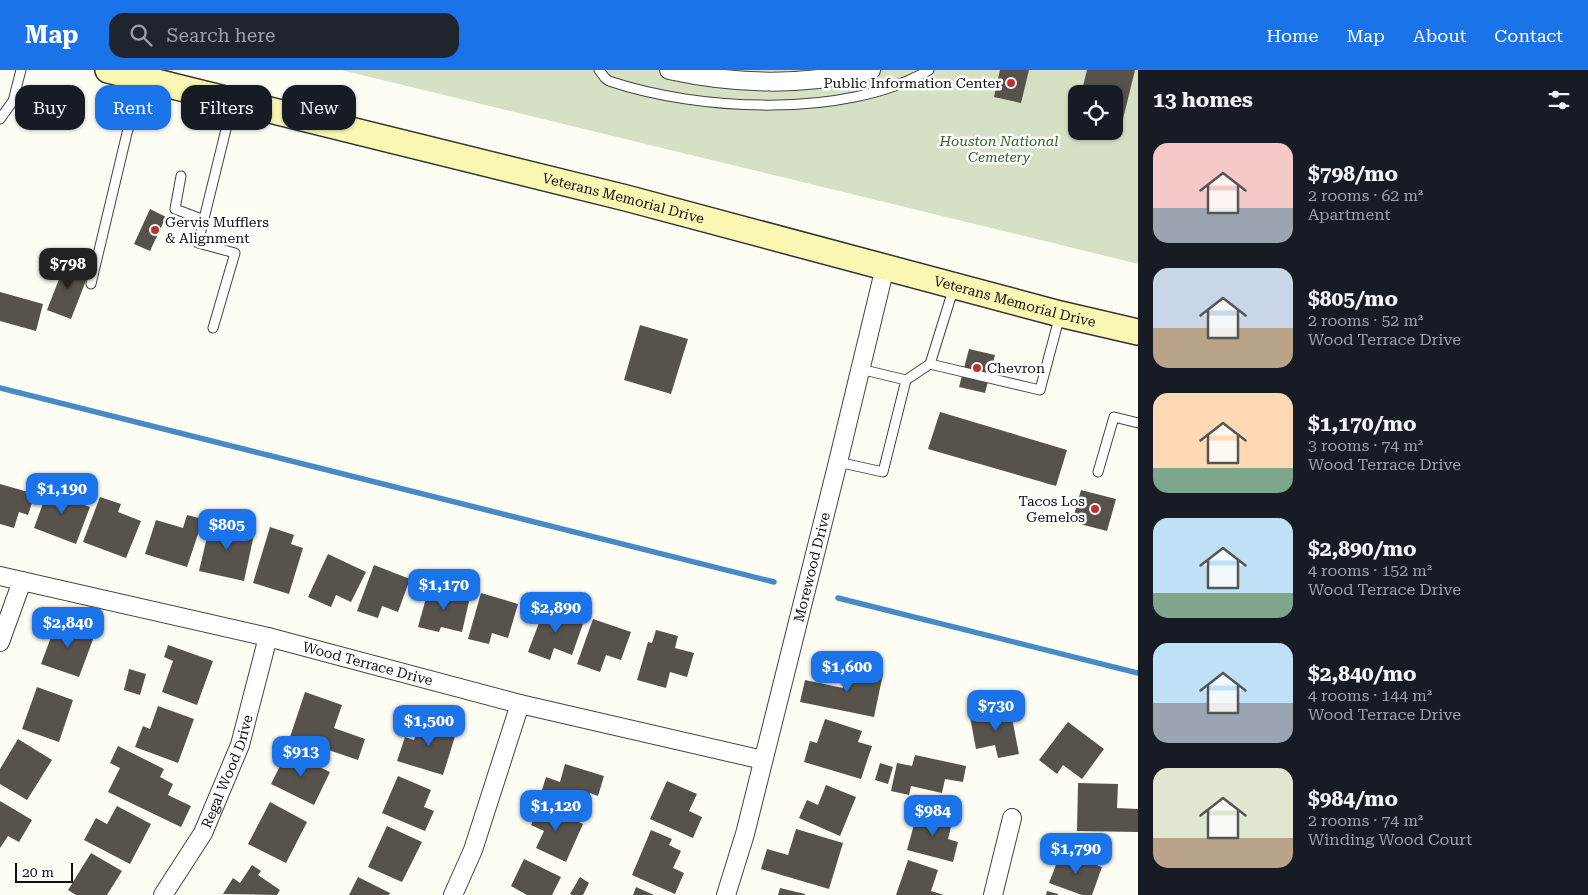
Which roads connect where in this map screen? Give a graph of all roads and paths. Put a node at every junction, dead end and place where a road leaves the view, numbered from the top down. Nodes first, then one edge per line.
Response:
1 (21, 70) edge
2 (108, 70) edge
3 (599, 70) edge
4 (669, 70) edge
5 (871, 70) edge
6 (929, 70) edge
7 (144, 79) junction
8 (181, 88) edge
9 (272, 111) edge
10 (0, 119) edge
11 (226, 130) edge
12 (181, 176) dead end
13 (204, 220) junction
14 (885, 267) junction
15 (91, 284) dead end
16 (954, 286) junction
17 (1060, 314) junction
18 (213, 328) dead end
19 (1138, 332) edge
20 (930, 364) junction
21 (860, 369) junction
22 (906, 380) junction
23 (1138, 423) edge
24 (838, 462) junction
25 (1098, 472) dead end
26 (0, 576) edge
27 (22, 581) junction
28 (268, 637) junction
29 (0, 642) edge
30 (520, 704) junction
31 (763, 760) junction
32 (1012, 818) dead end
33 (163, 895) edge
34 (453, 895) edge
35 (726, 895) edge
36 (993, 895) edge

1 - 10 lane
2 - 7 main road, Veterans Memorial Drive
3 - 6 lane
4 - 5 street
7 - 8 main road, Veterans Memorial Drive
7 - 15 lane
9 - 14 main road, Veterans Memorial Drive
11 - 13 lane
12 - 13 lane
13 - 18 lane
14 - 16 main road, Veterans Memorial Drive
14 - 21 street, Morewood Drive
16 - 17 main road, Veterans Memorial Drive
16 - 20 lane
17 - 19 main road, Veterans Memorial Drive
17 - 20 lane
20 - 22 lane
21 - 22 lane
21 - 24 street, Morewood Drive
22 - 24 lane
23 - 25 lane
24 - 31 street, Morewood Drive
26 - 27 street, Wood Terrace Drive
27 - 28 street, Wood Terrace Drive
27 - 29 street
28 - 30 street, Wood Terrace Drive
28 - 33 street, Regal Wood Drive
30 - 31 street, Wood Terrace Drive
30 - 34 street
31 - 35 street, Morewood Drive
32 - 36 street

